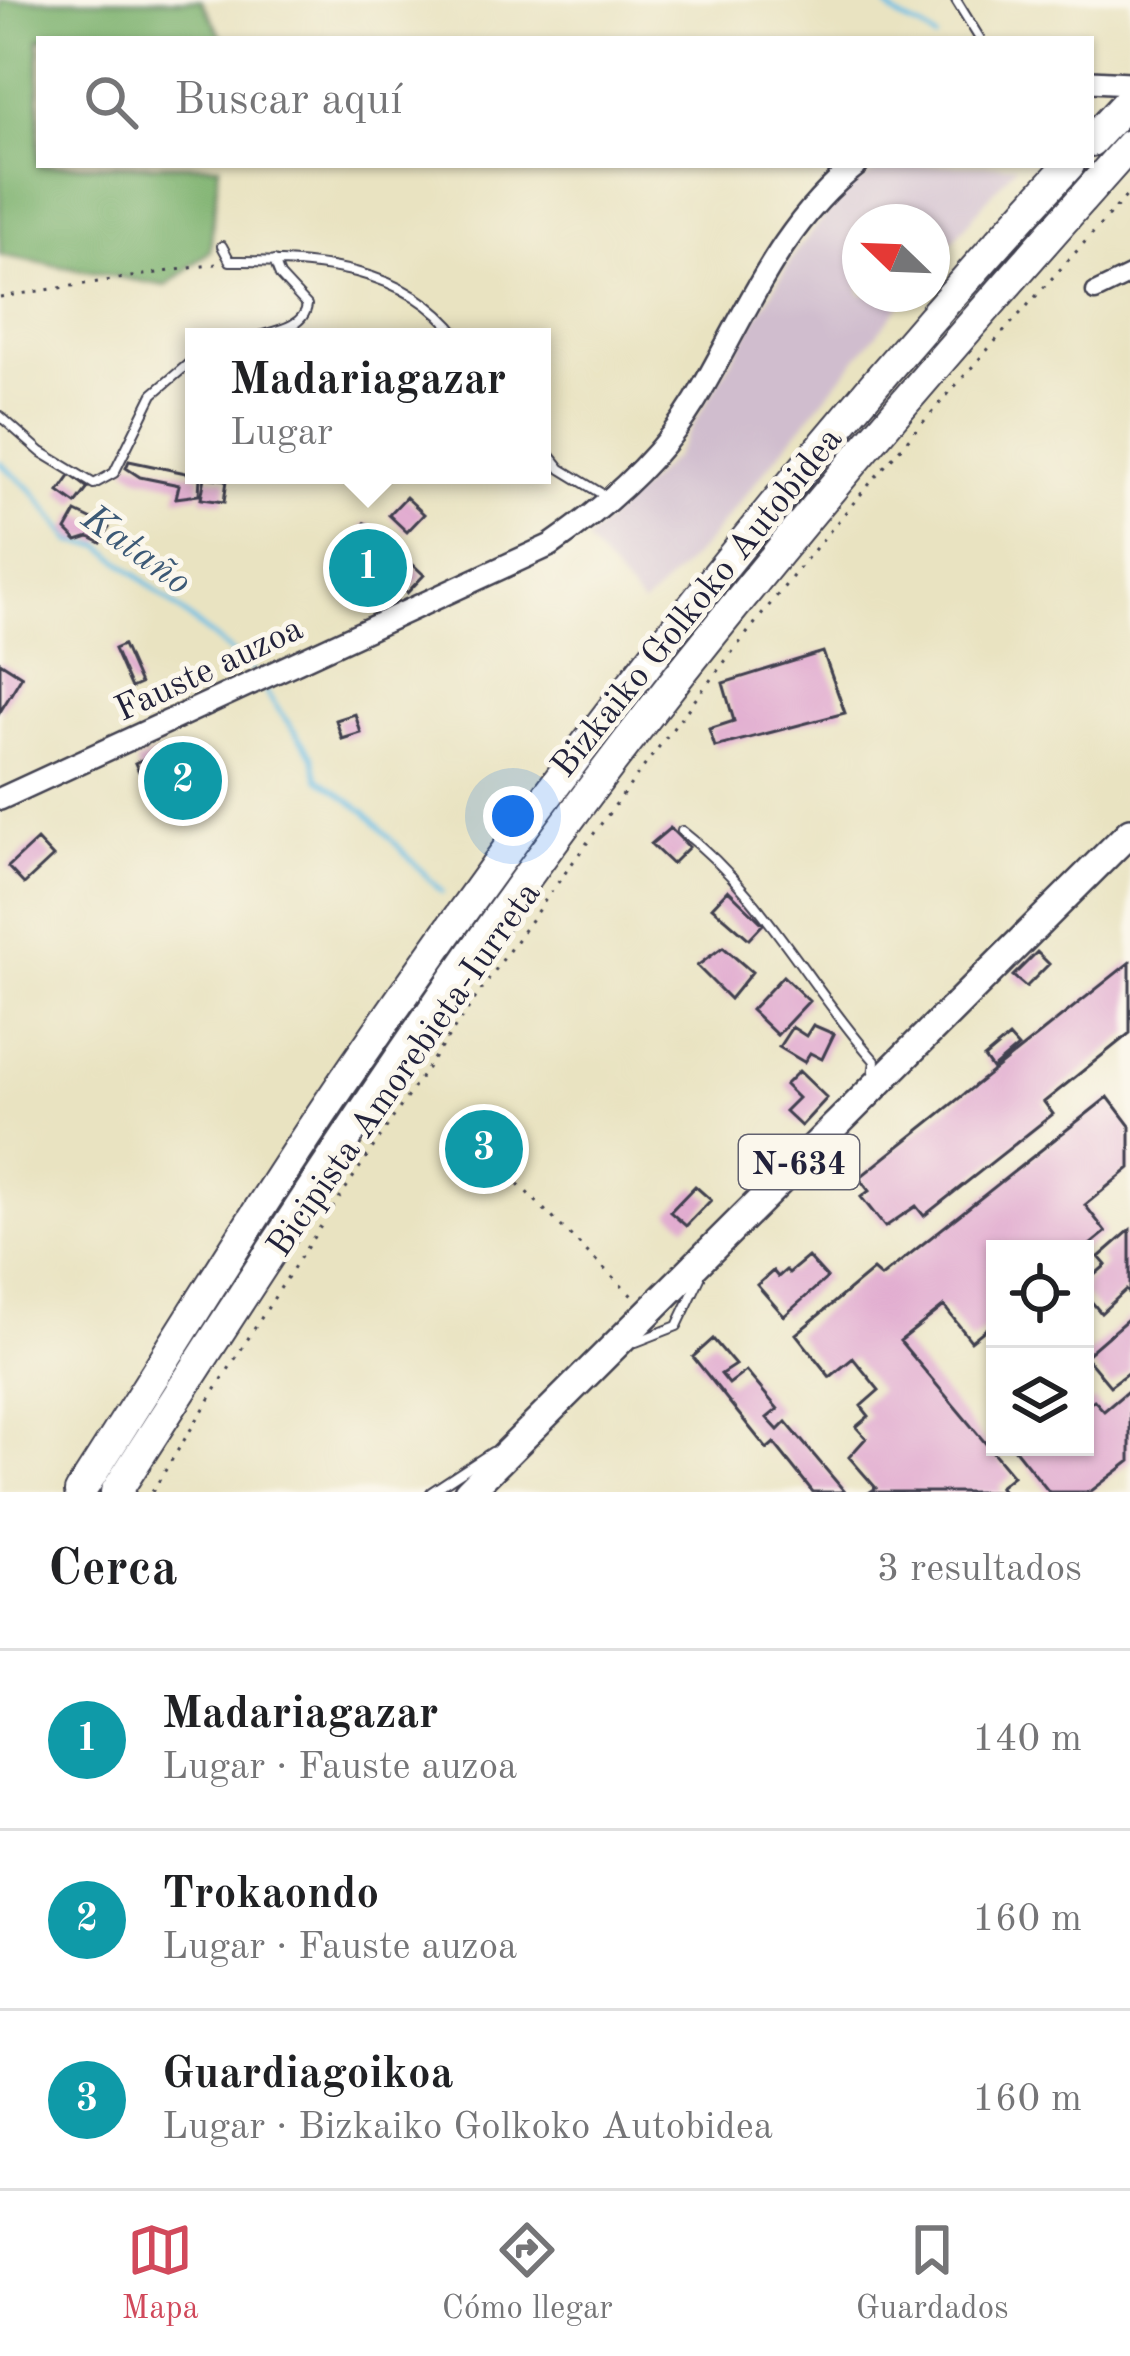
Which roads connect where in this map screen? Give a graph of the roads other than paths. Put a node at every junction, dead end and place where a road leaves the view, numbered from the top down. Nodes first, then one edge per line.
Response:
1 (956, 0) edge
2 (978, 36) edge
3 (1094, 81) edge
4 (1130, 83) edge
5 (1130, 98) edge
6 (1097, 134) edge
7 (1130, 145) edge
8 (854, 168) edge
9 (1066, 168) edge
10 (222, 246) dead end
11 (274, 260) junction
12 (1130, 275) edge
13 (1095, 292) dead end
14 (282, 328) edge
15 (451, 328) edge
16 (185, 366) edge
17 (0, 416) edge
18 (551, 456) edge
19 (614, 500) junction
20 (0, 800) edge
21 (682, 831) dead end
22 (1130, 832) edge
23 (888, 1060) junction
24 (812, 1150) junction
25 (534, 1426) junction
26 (80, 1492) edge
27 (116, 1492) edge
28 (431, 1492) edge
29 (468, 1492) edge
30 (487, 1492) edge

1 - 2 lane
3 - 4 street
5 - 6 highway
7 - 27 highway, Bizkaiko Golkoko Autobidea
8 - 19 street, Fauste auzoa
9 - 26 highway, Bizkaiko Golkoko Autobidea
10 - 11 lane
11 - 14 lane
11 - 15 lane
12 - 13 street
16 - 17 lane
18 - 19 lane
19 - 20 street, Fauste auzoa
21 - 23 lane
22 - 23 highway, N-634
23 - 24 highway, N-634
24 - 25 highway, N-634
24 - 30 lane
25 - 28 lane
25 - 29 highway, N-634

